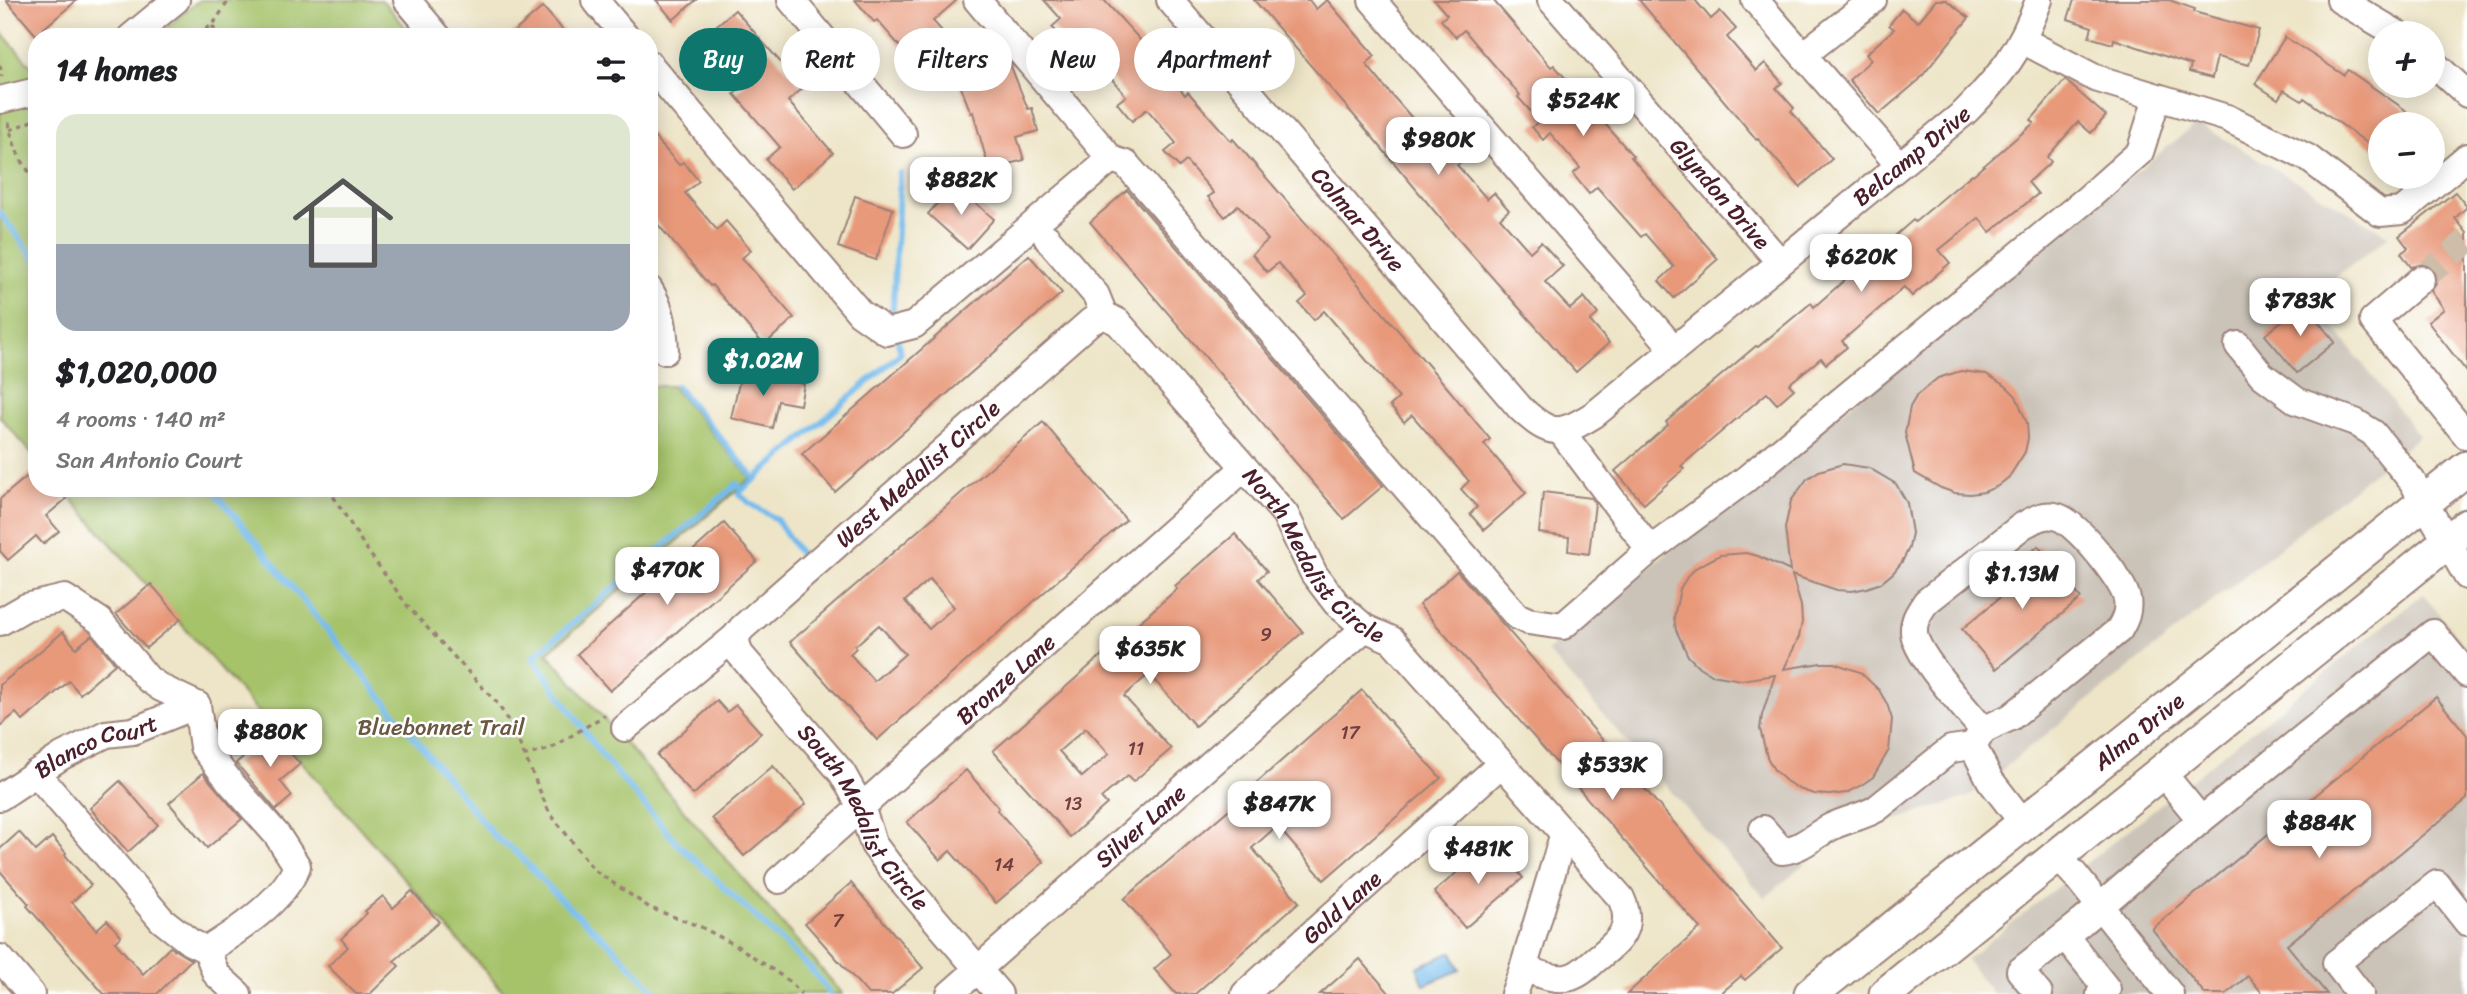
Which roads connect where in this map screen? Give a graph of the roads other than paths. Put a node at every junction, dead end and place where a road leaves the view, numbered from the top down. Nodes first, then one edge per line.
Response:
1 (176, 0) edge
2 (407, 0) edge
3 (595, 0) edge
4 (791, 0) edge
5 (977, 0) edge
6 (1170, 0) edge
7 (1372, 0) edge
8 (1551, 0) edge
9 (1755, 0) edge
10 (1873, 0) edge
11 (2039, 0) edge
12 (2340, 0) edge
13 (2376, 21) edge
14 (142, 28) edge
15 (430, 28) edge
16 (618, 28) edge
17 (2022, 40) junction
18 (1803, 55) junction
19 (2445, 74) edge
20 (658, 75) edge
21 (28, 93) edge
22 (2467, 94) edge
23 (2157, 98) junction
24 (4, 99) edge
25 (903, 134) dead end
26 (2467, 158) edge
27 (1111, 159) junction
28 (1899, 165) junction
29 (1046, 238) dead end
30 (1780, 262) junction
31 (2421, 279) tunnel mouth
32 (658, 302) edge
33 (1104, 315) junction
34 (2238, 345) dead end
35 (1674, 349) junction
36 (665, 351) dead end
37 (1556, 430) junction
38 (2467, 436) edge
39 (1244, 468) junction
40 (2467, 468) edge
41 (2423, 502) junction
42 (2457, 534) edge
43 (1650, 550) junction
44 (2467, 576) edge
45 (0, 622) edge
46 (1365, 628) junction
47 (735, 637) junction
48 (2467, 674) edge
49 (197, 705) junction
50 (625, 728) road end
51 (1978, 738) junction
52 (1501, 764) junction
53 (2161, 771) junction
54 (36, 773) junction
55 (0, 797) edge
56 (862, 807) junction
57 (2201, 820) junction
58 (2024, 824) junction
59 (1763, 829) dead end
60 (1563, 836) junction
61 (2056, 855) junction
62 (779, 880) dead end
63 (2100, 906) junction
64 (2467, 922) edge
65 (2065, 936) junction
66 (207, 950) junction
67 (0, 958) edge
68 (978, 968) junction
69 (1522, 969) junction
70 (31, 994) edge
71 (237, 994) edge
72 (950, 994) edge
73 (999, 994) edge
74 (1245, 994) edge
75 (1514, 994) edge
76 (1811, 994) edge
77 (1886, 994) edge
78 (2039, 994) edge
79 (2100, 994) edge
80 (2170, 994) edge
81 (2360, 994) edge

1 - 14 street
2 - 15 street
3 - 16 street
4 - 25 street
5 - 27 street
6 - 37 street, Colmar Drive
7 - 35 street
8 - 30 street, Glyndon Drive
9 - 18 street
10 - 18 street
11 - 17 street, Belcamp Drive
12 - 13 street
17 - 23 street
17 - 28 street, Belcamp Drive
18 - 28 street
19 - 22 street
20 - 27 street
21 - 24 street
23 - 26 street
23 - 43 street
27 - 43 street
28 - 30 street, Belcamp Drive
29 - 33 street
30 - 35 street, Belcamp Drive
31 - 38 street
32 - 36 street
33 - 39 street, North Medalist Circle
33 - 47 street, West Medalist Circle
34 - 41 street
35 - 37 street, Belcamp Drive
37 - 43 street
39 - 46 street, North Medalist Circle
39 - 56 street, Bronze Lane
40 - 41 main road, Alma Drive
41 - 42 street
41 - 58 main road, Alma Drive
42 - 44 street
42 - 53 main road, Alma Drive
45 - 49 street
46 - 52 street, North Medalist Circle
46 - 68 street, Silver Lane
47 - 50 street, West Medalist Circle
47 - 56 street, South Medalist Circle
48 - 57 street
49 - 54 street, Blanco Court
49 - 66 street
51 - 51 street
51 - 58 street
51 - 59 street
52 - 60 street, North Medalist Circle
52 - 74 street, Gold Lane
53 - 57 street
53 - 61 main road, Alma Drive
54 - 55 street, Blanco Court
54 - 66 street
56 - 62 street, Bronze Lane
56 - 68 street, South Medalist Circle
57 - 63 street
58 - 61 main road
58 - 76 main road, Alma Drive
60 - 69 street
60 - 69 street, North Medalist Circle
61 - 63 street
61 - 77 main road, Alma Drive
63 - 65 street
63 - 80 street
64 - 81 street
65 - 78 street
65 - 79 street
66 - 71 street
67 - 70 street
68 - 72 street, Silver Lane
68 - 73 street, South Medalist Circle
69 - 75 street

